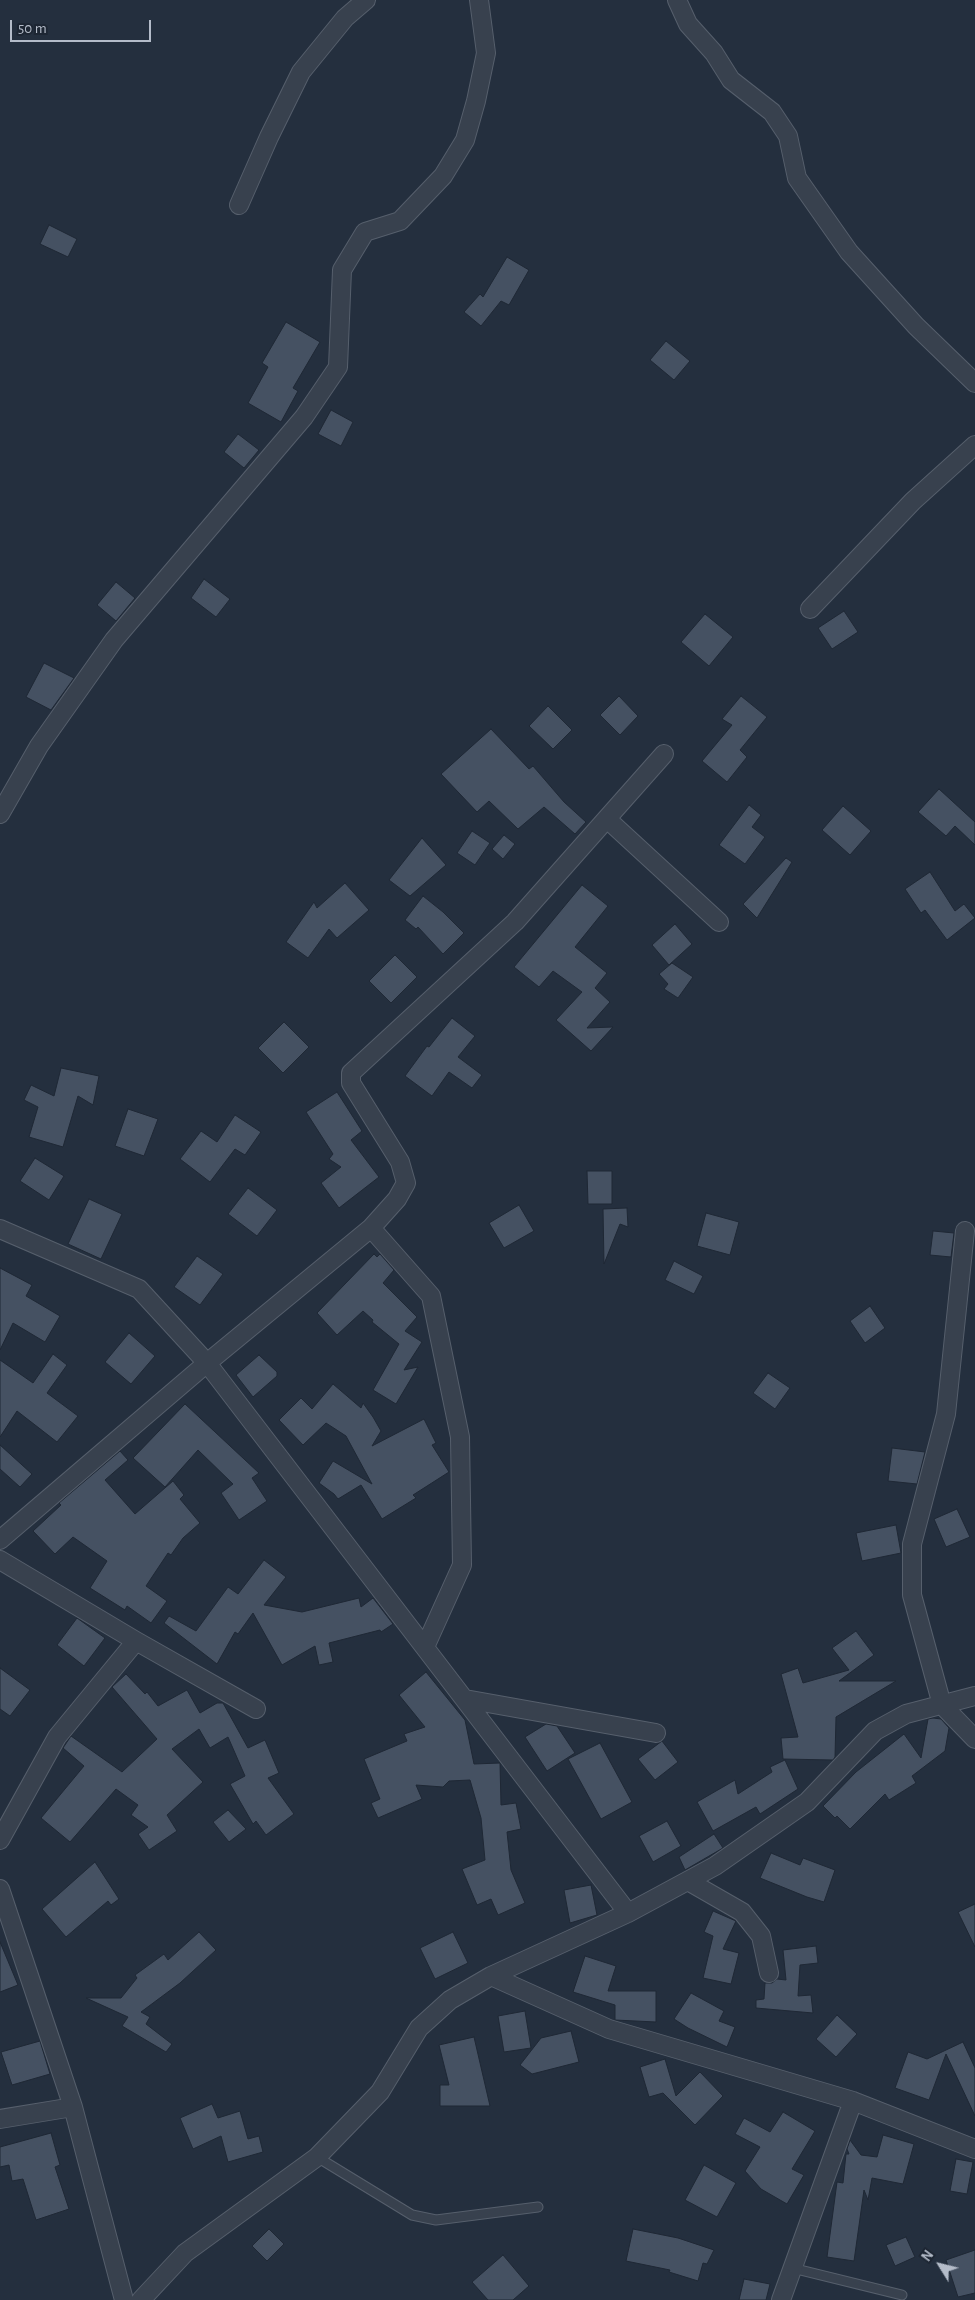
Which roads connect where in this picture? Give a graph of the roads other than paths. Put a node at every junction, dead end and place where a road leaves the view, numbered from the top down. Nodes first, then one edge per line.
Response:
1 (366, 0) edge
2 (479, 0) edge
3 (677, 0) edge
4 (239, 206) dead end
5 (975, 383) edge
6 (975, 445) edge
7 (810, 610) dead end
8 (664, 754) dead end
9 (0, 814) edge
10 (607, 819) junction
11 (719, 922) dead end
12 (0, 1228) edge
13 (371, 1228) junction
14 (965, 1231) dead end
15 (206, 1363) junction
16 (0, 1540) edge
17 (0, 1560) edge
18 (136, 1641) junction
19 (425, 1647) junction
20 (975, 1696) edge
21 (465, 1699) junction
22 (942, 1705) junction
23 (256, 1709) dead end
24 (656, 1733) dead end
25 (975, 1739) edge
26 (0, 1840) edge
27 (688, 1881) junction
28 (0, 1889) edge
29 (628, 1913) junction
30 (769, 1973) dead end
31 (490, 1976) junction
32 (854, 2101) junction
33 (73, 2107) junction
34 (0, 2120) edge
35 (975, 2149) edge
36 (317, 2157) junction
37 (538, 2207) dead end
38 (792, 2268) junction
39 (902, 2295) dead end
40 (124, 2300) edge
41 (141, 2300) edge
42 (781, 2300) edge

1 - 4 street
2 - 9 street
3 - 5 street
6 - 7 street
8 - 10 street
10 - 11 street
10 - 13 street
12 - 15 street
13 - 15 street
13 - 19 street
14 - 22 street
15 - 16 street
15 - 19 street
17 - 18 street
18 - 23 street
18 - 26 street
19 - 21 street
20 - 22 street
21 - 24 street
21 - 29 street
22 - 25 street
22 - 27 street
27 - 29 street
27 - 30 street
28 - 33 street
29 - 31 street
31 - 32 street
31 - 36 street
32 - 35 street
32 - 38 street
33 - 34 street
33 - 40 street
36 - 37 lane
36 - 41 street
38 - 39 lane
38 - 42 street

